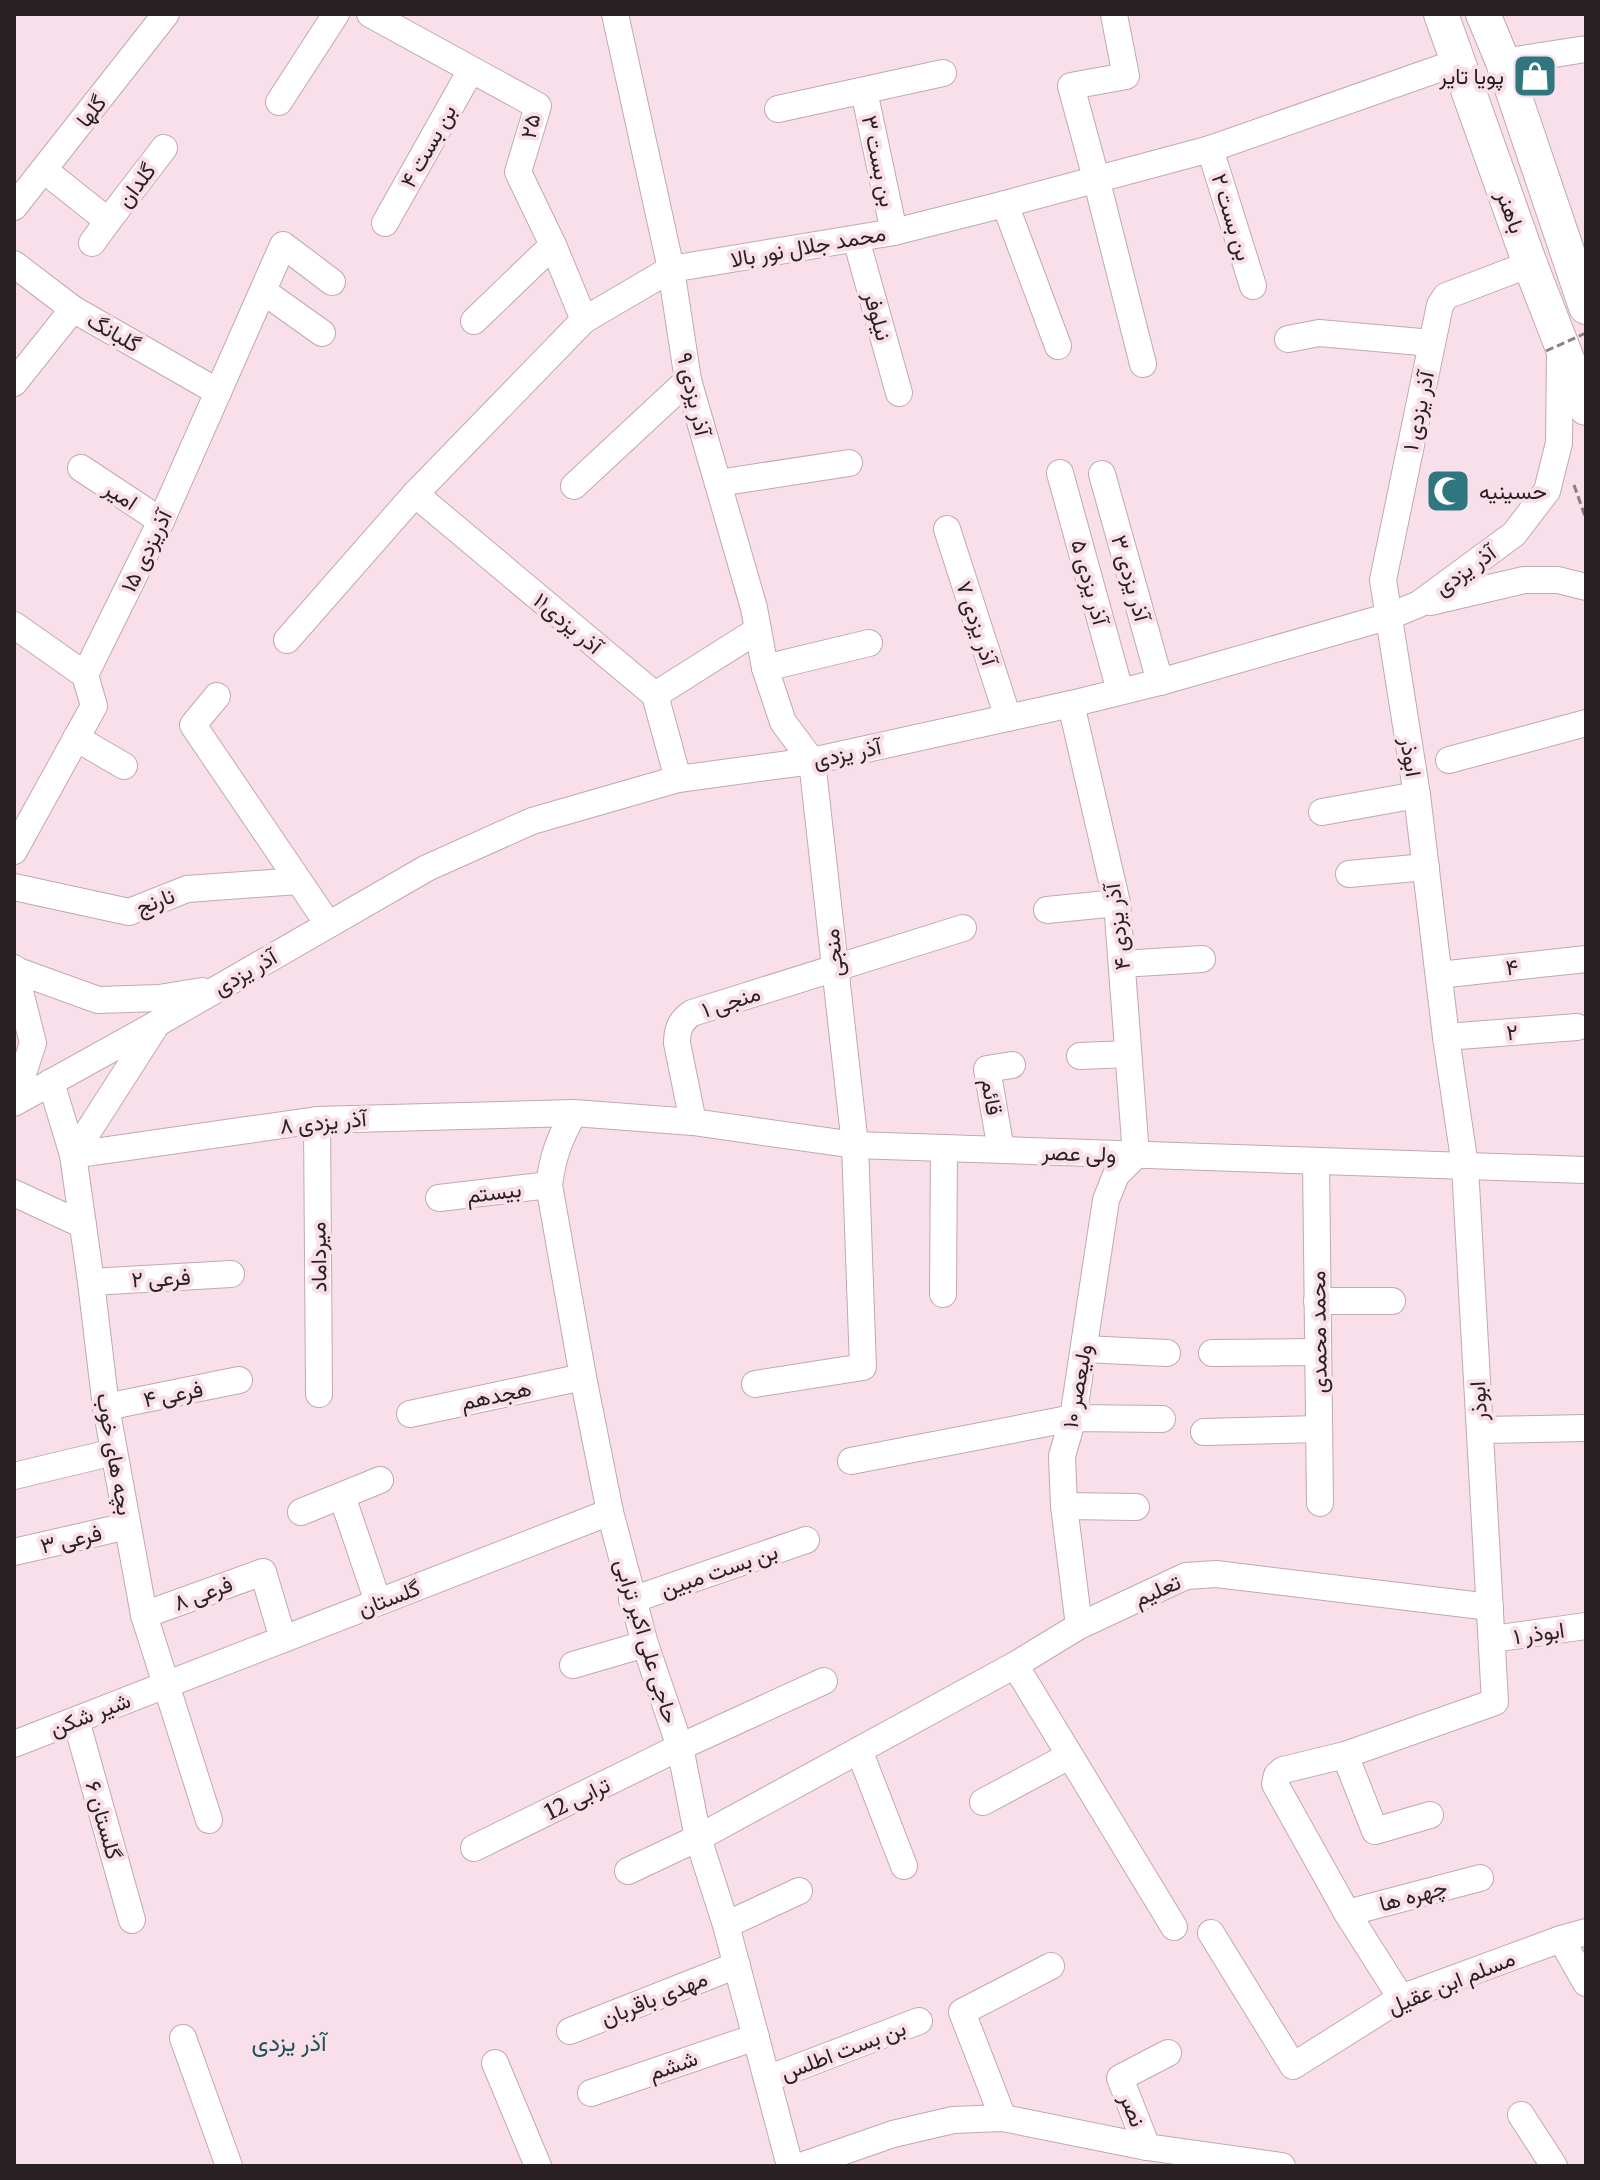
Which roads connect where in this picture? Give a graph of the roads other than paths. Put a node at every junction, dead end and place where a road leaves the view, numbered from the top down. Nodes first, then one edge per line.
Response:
1 (166, 14) edge
2 (336, 14) edge
3 (370, 14) edge
4 (615, 14) edge
5 (1441, 14) edge
6 (1483, 14) edge
7 (1114, 15) edge
8 (1586, 49) edge
9 (1458, 62) junction
10 (1503, 62) junction
11 (471, 70) junction
12 (943, 73) dead end
13 (864, 91) junction
14 (279, 102) dead end
15 (778, 109) dead end
16 (164, 148) dead end
17 (1210, 149) junction
18 (44, 170) junction
19 (1096, 178) junction
20 (1005, 204) junction
21 (14, 207) edge
22 (108, 221) junction
23 (385, 223) dead end
24 (894, 232) junction
25 (856, 239) junction
26 (92, 243) dead end
27 (553, 245) junction
28 (14, 264) edge
29 (1530, 264) junction
30 (671, 269) junction
31 (332, 282) dead end
32 (1253, 286) dead end
33 (263, 291) junction
34 (1584, 293) edge
35 (73, 309) junction
36 (584, 320) junction
37 (474, 321) dead end
38 (322, 333) dead end
39 (1288, 339) dead end
40 (1564, 342) edge
41 (1432, 343) junction
42 (1058, 346) dead end
43 (1143, 364) dead end
44 (688, 380) junction
45 (14, 383) edge
46 (218, 392) junction
47 (899, 393) dead end
48 (1586, 408) edge
49 (849, 463) dead end
50 (81, 468) dead end
51 (1060, 473) dead end
52 (1102, 474) dead end
53 (718, 483) junction
54 (574, 486) dead end
55 (415, 494) junction
56 (161, 521) junction
57 (947, 529) dead end
58 (1586, 587) edge
59 (1419, 604) junction
60 (1390, 616) junction
61 (14, 625) edge
62 (758, 630) junction
63 (287, 640) dead end
64 (869, 643) dead end
65 (765, 668) junction
66 (85, 675) junction
67 (1160, 682) junction
68 (1120, 691) junction
69 (655, 695) junction
70 (217, 696) dead end
71 (1071, 704) junction
72 (1008, 718) junction
73 (1586, 723) edge
74 (76, 738) junction
75 (1449, 760) dead end
76 (812, 761) junction
77 (124, 766) dead end
78 (678, 779) junction
79 (1417, 795) junction
80 (1322, 812) dead end
81 (14, 851) edge
82 (1426, 867) junction
83 (1349, 874) dead end
84 (298, 881) junction
85 (14, 887) edge
86 (1117, 903) junction
87 (1047, 910) dead end
88 (328, 924) junction
89 (963, 928) dead end
90 (1202, 959) dead end
91 (1586, 959) edge
92 (1122, 964) junction
93 (835, 967) junction
94 (15, 969) edge
95 (1439, 975) junction
96 (213, 990) junction
97 (158, 1023) junction
98 (1577, 1027) dead end
99 (1446, 1037) junction
100 (24, 1040) edge
101 (1128, 1054) junction
102 (1080, 1056) dead end
103 (1012, 1065) dead end
104 (51, 1082) junction
105 (14, 1102) edge
106 (574, 1113) junction
107 (317, 1120) junction
108 (693, 1122) junction
109 (855, 1145) junction
110 (944, 1148) junction
111 (1001, 1150) junction
112 (73, 1155) junction
113 (1136, 1155) junction
114 (1316, 1161) junction
115 (1465, 1166) junction
116 (1586, 1170) edge
117 (549, 1185) junction
118 (14, 1193) edge
119 (439, 1198) dead end
120 (83, 1225) junction
121 (231, 1274) dead end
122 (91, 1282) junction
123 (943, 1294) dead end
124 (1317, 1301) junction
125 (1392, 1301) dead end
126 (1084, 1349) junction
127 (1318, 1352) junction
128 (1167, 1353) dead end
129 (1212, 1353) dead end
130 (583, 1377) junction
131 (239, 1380) dead end
132 (755, 1384) dead end
133 (319, 1394) dead end
134 (106, 1407) junction
135 (410, 1414) dead end
136 (1073, 1418) junction
137 (1162, 1419) dead end
138 (1586, 1428) edge
139 (1319, 1429) junction
140 (1480, 1430) junction
141 (1204, 1432) dead end
142 (114, 1452) junction
143 (851, 1461) dead end
144 (14, 1476) edge
145 (380, 1480) dead end
146 (342, 1496) junction
147 (1320, 1503) dead end
148 (1064, 1506) junction
149 (1136, 1507) dead end
150 (301, 1512) dead end
151 (610, 1512) junction
152 (127, 1526) junction
153 (806, 1540) dead end
154 (14, 1552) edge
155 (632, 1600) junction
156 (378, 1602) junction
157 (1490, 1607) junction
158 (144, 1615) junction
159 (1079, 1626) junction
160 (1586, 1626) edge
161 (283, 1639) junction
162 (1492, 1639) junction
163 (645, 1644) junction
164 (573, 1665) dead end
165 (1015, 1665) junction
166 (824, 1681) dead end
167 (167, 1684) junction
168 (76, 1720) junction
169 (14, 1744) edge
170 (680, 1747) junction
171 (859, 1750) junction
172 (1345, 1755) junction
173 (1069, 1756) junction
174 (983, 1802) dead end
175 (1430, 1815) dead end
176 (209, 1820) dead end
177 (698, 1838) junction
178 (474, 1848) dead end
179 (904, 1866) dead end
180 (628, 1871) dead end
181 (1480, 1878) dead end
182 (799, 1891) dead end
183 (1347, 1913) junction
184 (132, 1920) dead end
185 (726, 1925) junction
186 (1174, 1927) dead end
187 (1211, 1933) dead end
188 (1573, 1935) edge
189 (737, 1965) junction
190 (1051, 1966) dead end
191 (1586, 1983) edge
192 (1401, 1998) junction
193 (919, 2021) dead end
194 (570, 2031) dead end
195 (756, 2037) junction
196 (183, 2038) dead end
197 (1168, 2053) dead end
198 (495, 2063) dead end
199 (767, 2079) junction
200 (591, 2093) dead end
201 (1521, 2115) dead end
202 (1003, 2118) junction
203 (1147, 2147) junction
204 (229, 2166) edge
205 (538, 2166) edge
206 (790, 2166) edge
207 (801, 2166) edge
208 (1282, 2166) edge
209 (1554, 2166) edge

1 - 18 street, گلها
2 - 14 street
3 - 11 street, ۲۵
4 - 30 street, آذر یزدی ۹
5 - 9 main road, باهنر
6 - 10 main road, باهنر
7 - 19 street
8 - 10 street
9 - 17 street, محمد جلال نور بالا
9 - 29 main road, باهنر
10 - 34 main road, باهنر
11 - 23 street, بن بست ۴
11 - 27 street, ۲۵
12 - 13 street
13 - 15 street
13 - 24 street, بن بست ۳
16 - 22 street, گلدان
17 - 19 street, محمد جلال نور بالا
17 - 32 street, بن بست ۲
18 - 21 street, گلها
18 - 22 street, گلدان
19 - 20 street, محمد جلال نور بالا
19 - 43 street
20 - 24 street, محمد جلال نور بالا
20 - 42 street
22 - 26 street, گلدان
24 - 25 street, محمد جلال نور بالا
25 - 30 street, محمد جلال نور بالا
25 - 47 street, نیلوفر
27 - 36 street, ۲۵
27 - 37 street
28 - 35 street, گلبانگ
29 - 40 main road, باهنر
29 - 41 street, آذر یزدی ۱
30 - 36 street, محمد جلال نور بالا
30 - 44 street, آذر یزدی ۹
31 - 33 street, ۱۵ آذریزدی
33 - 38 street
33 - 46 street, ۱۵ آذریزدی
35 - 45 street
35 - 46 street, گلبانگ
36 - 55 street, محمد جلال نور بالا
39 - 41 street
40 - 48 main road, باهنر
40 - 59 street, آذر یزدی
41 - 60 street, آذر یزدی ۱
44 - 53 street, آذر یزدی ۹
44 - 54 street
46 - 56 street, ۱۵ آذریزدی
49 - 53 street
50 - 56 street, امیر
51 - 68 street, آذر یزدی ۵
52 - 67 street, آذر یزدی ۳
53 - 62 street, آذر یزدی ۹
55 - 63 street, محمد جلال نور بالا
55 - 69 street, آذر یزدی۱۱
56 - 66 street, ۱۵ آذریزدی
57 - 72 street, آذر یزدی ۷
58 - 59 street
59 - 60 street, آذر یزدی
60 - 67 street, آذر یزدی
60 - 79 street, ابوذر
61 - 66 street
62 - 65 street, آذر یزدی ۹
62 - 69 street
64 - 65 street
65 - 76 street, آذر یزدی ۹
66 - 74 street
67 - 68 street, آذر یزدی
68 - 71 street, آذر یزدی
69 - 78 street
70 - 84 street
71 - 72 street, آذر یزدی
71 - 86 street, ۴ آذر یزدی
72 - 76 street, آذر یزدی
73 - 75 street
74 - 77 street
74 - 81 street
76 - 78 street, آذر یزدی
76 - 93 street, منجی
78 - 88 street, آذر یزدی
79 - 80 street
79 - 82 street, ابوذر
82 - 83 street
82 - 95 street, ابوذر
84 - 85 street, نارنج
84 - 88 street
86 - 87 street
86 - 92 street, ۴ آذر یزدی
88 - 96 street, آذر یزدی
89 - 93 street
90 - 92 street
91 - 95 street, ۴
92 - 101 street, ۴ آذر یزدی
93 - 108 street, منجی ۱
93 - 109 street, منجی
94 - 96 street
94 - 100 street
95 - 99 street, ابوذر
96 - 97 street, آذر یزدی
97 - 104 street, آذر یزدی
97 - 112 street
98 - 99 street, ۲
99 - 115 street, ابوذر
100 - 105 street
101 - 102 street
101 - 113 street, ۴ آذر یزدی
103 - 111 street, قائم
104 - 105 street, آذر یزدی
104 - 112 street, بچه های خوب
106 - 107 street, ۸ آذر یزدی
106 - 108 street, ولی عصر
106 - 117 street, حاجی علی اکبر ترابی
107 - 112 street, ۸ آذر یزدی
107 - 133 street, میرداماد
108 - 109 street, ولی عصر
109 - 110 street, ولی عصر
109 - 132 street, منجی
110 - 111 street, ولی عصر
110 - 123 street
111 - 113 street, ولی عصر
112 - 120 street, بچه های خوب
113 - 114 street, ولی عصر
113 - 126 street, ۱۰ ولیعصر
114 - 115 street, ولی عصر
114 - 124 street, محمد محمدی
115 - 116 street, ولی عصر
115 - 140 street, ابوذر
117 - 119 street, بیستم
117 - 130 street, حاجی علی اکبر ترابی
118 - 120 street
120 - 122 street, بچه های خوب
121 - 122 street, فرعی ۲
122 - 134 street, بچه های خوب
124 - 125 street
124 - 127 street, محمد محمدی
126 - 128 street
126 - 136 street, ۱۰ ولیعصر
127 - 129 street
127 - 139 street, محمد محمدی
130 - 135 street, هجدهم
130 - 151 street, حاجی علی اکبر ترابی
131 - 134 street, فرعی ۴
134 - 142 street, بچه های خوب
136 - 137 street
136 - 143 street
136 - 148 street, ۱۰ ولیعصر
138 - 140 street
139 - 141 street
139 - 147 street, محمد محمدی
140 - 157 street, ابوذر
142 - 144 street
142 - 152 street, بچه های خوب
145 - 146 street
146 - 150 street
146 - 156 street
148 - 149 street
148 - 159 street, ۱۰ ولیعصر
151 - 155 street, حاجی علی اکبر ترابی
151 - 156 street, گلستان
152 - 154 street, فرعی ۳
152 - 158 street, بچه های خوب
153 - 155 street, بن بست مبین
155 - 163 street, حاجی علی اکبر ترابی
156 - 161 street, گلستان
157 - 159 street, تعلیم
157 - 162 street, ابوذر
158 - 161 street, فرعی ۸
158 - 167 street, بچه های خوب
159 - 165 street, تعلیم
160 - 162 street, ابوذر ۱
161 - 167 street, گلستان
162 - 172 street, ابوذر
163 - 164 street
163 - 170 street, حاجی علی اکبر ترابی
165 - 171 street, تعلیم
165 - 173 street
166 - 170 street, ترابی 12
167 - 168 street, شیر شکن
167 - 176 street, بچه های خوب
168 - 169 street, شیر شکن
168 - 184 street, گلستان ۶
170 - 177 street, حاجی علی اکبر ترابی
170 - 178 street, ترابی 12
171 - 177 street, تعلیم
171 - 179 street
172 - 175 street
172 - 183 street, ابوذر
173 - 174 street
173 - 186 street
177 - 180 street, تعلیم
177 - 185 street, حاجی علی اکبر ترابی
181 - 183 street, چهره ها
182 - 185 street
183 - 192 street, ابوذر
185 - 189 street, حاجی علی اکبر ترابی
187 - 192 street, مسلم ابن عقیل
188 - 191 street
188 - 192 street, مسلم ابن عقیل
189 - 194 street, مهدی باقربان
189 - 195 street, حاجی علی اکبر ترابی
190 - 202 street
193 - 199 street, بن بست اطلس
195 - 199 street, حاجی علی اکبر ترابی
195 - 200 street, ششم
196 - 204 street
197 - 203 street, نصر
198 - 205 street
199 - 206 street, حاجی علی اکبر ترابی
201 - 209 street
202 - 203 street
202 - 207 street
203 - 208 street

